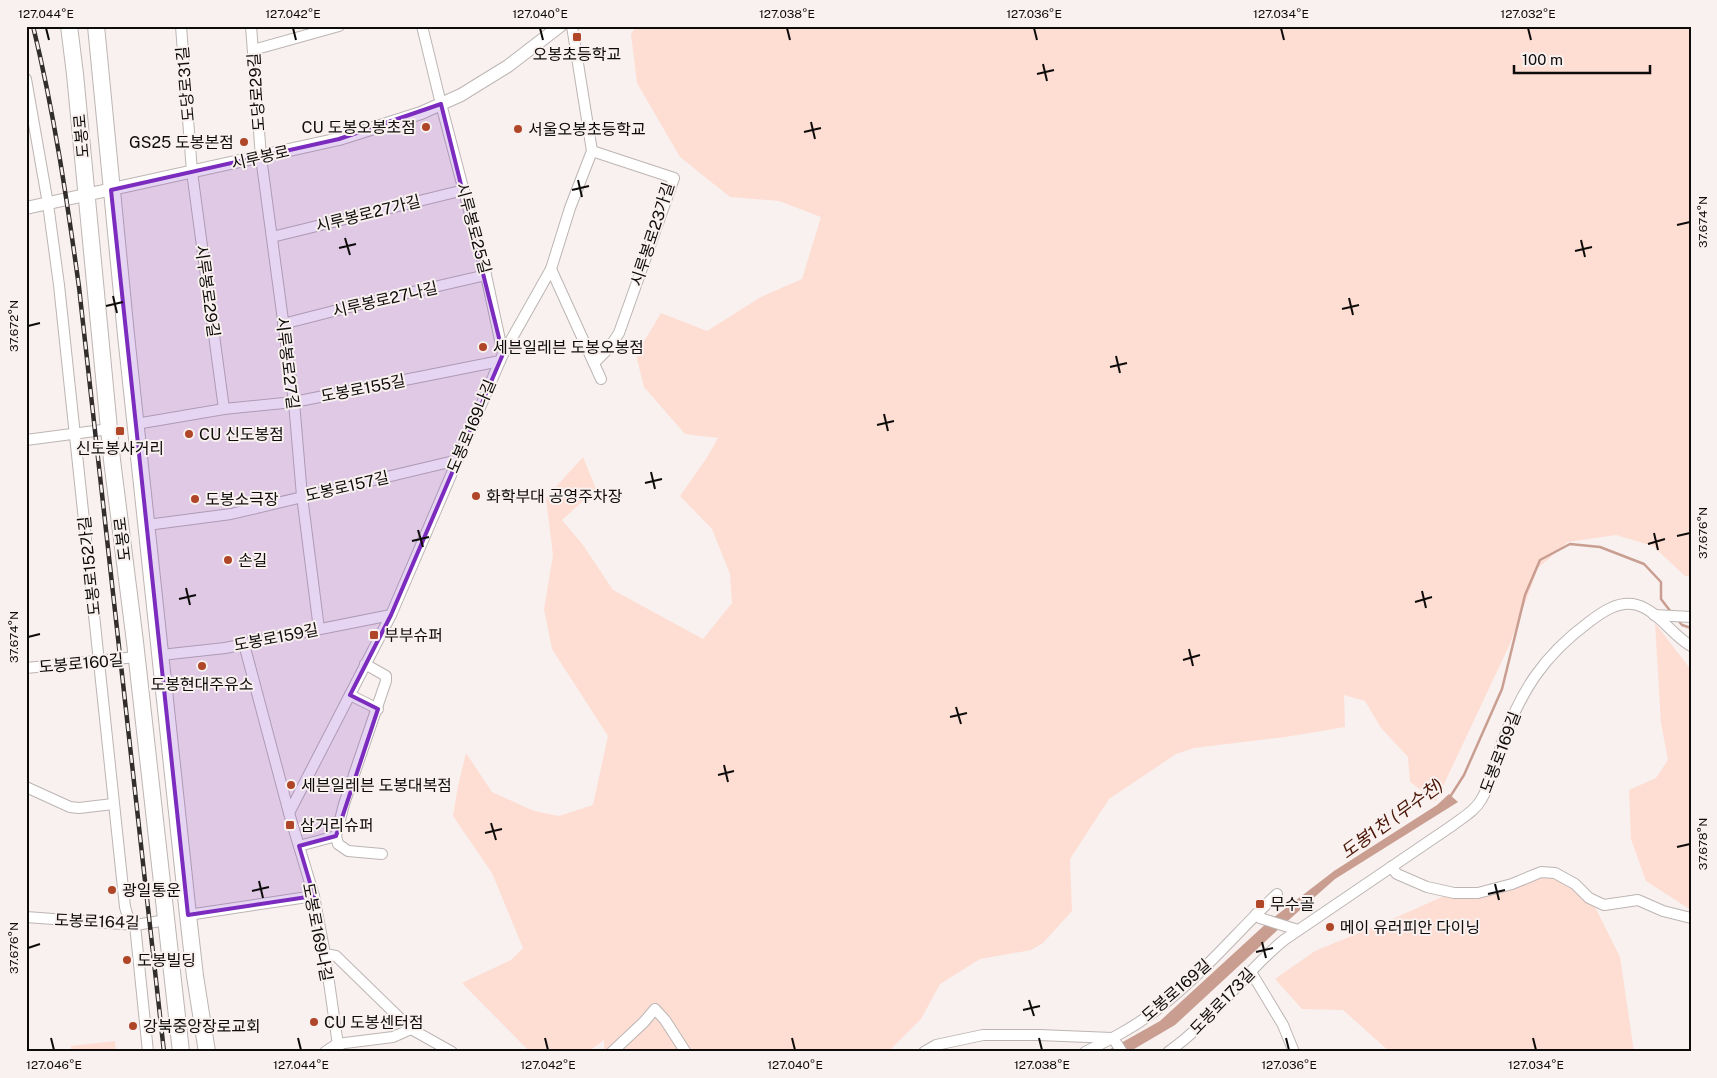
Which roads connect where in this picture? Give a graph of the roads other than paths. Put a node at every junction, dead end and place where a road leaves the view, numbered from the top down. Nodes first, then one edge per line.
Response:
1 (69, 26) edge
2 (96, 26) edge
3 (180, 26) edge
4 (252, 26) edge
5 (339, 26) edge
6 (422, 26) edge
7 (560, 26) edge
8 (572, 26) edge
9 (253, 50) junction
10 (26, 79) edge
11 (440, 104) junction
12 (592, 151) junction
13 (261, 157) junction
14 (192, 172) junction
15 (111, 190) junction
16 (464, 190) junction
17 (86, 196) junction
18 (48, 204) junction
19 (26, 208) edge
20 (272, 237) junction
21 (551, 269) junction
22 (486, 275) junction
23 (283, 324) junction
24 (501, 357) junction
25 (594, 363) junction
26 (600, 378) dead end
27 (294, 402) junction
28 (224, 409) junction
29 (136, 424) junction
30 (110, 428) junction
31 (76, 434) junction
32 (26, 440) edge
33 (458, 460) junction
34 (302, 496) junction
35 (147, 525) junction
36 (391, 614) junction
37 (1657, 615) junction
38 (1688, 617) edge
39 (319, 629) junction
40 (244, 644) junction
41 (1691, 646) edge
42 (161, 655) junction
43 (136, 657) junction
44 (98, 660) junction
45 (366, 664) junction
46 (26, 668) edge
47 (350, 695) junction
48 (378, 709) junction
49 (26, 788) edge
50 (113, 804) junction
51 (289, 813) junction
52 (336, 836) junction
53 (299, 846) junction
54 (382, 854) dead end
55 (1391, 867) junction
56 (1277, 894) dead end
57 (314, 896) junction
58 (188, 915) junction
59 (1258, 916) junction
60 (26, 917) edge
61 (1691, 918) edge
62 (167, 920) junction
63 (134, 925) junction
64 (1295, 928) junction
65 (325, 954) junction
66 (1251, 972) junction
67 (411, 1029) junction
68 (1114, 1039) junction
69 (338, 1048) edge
70 (684, 1051) edge
71 (148, 1052) edge
72 (181, 1052) edge
73 (207, 1052) edge
74 (325, 1052) edge
75 (452, 1052) edge
76 (612, 1052) edge
77 (924, 1052) edge
78 (1085, 1052) edge
79 (1122, 1052) edge
80 (1168, 1052) edge
81 (1294, 1052) edge

1 - 17 main road, 도봉로
2 - 15 main road, 도봉로
3 - 14 street, 도당로31길
4 - 9 street, 도당로29길
5 - 9 street
6 - 11 street, 시루봉로25길
7 - 11 street, 시루봉로
8 - 12 street
9 - 13 street, 도당로29길
10 - 18 street, 도봉로152가길
11 - 13 street, 시루봉로
11 - 16 street, 시루봉로25길
12 - 21 street, 도봉로169나길
12 - 25 street, 시루봉로23가길
13 - 14 street, 시루봉로
13 - 20 street, 시루봉로27길
14 - 15 street, 시루봉로
14 - 28 street, 시루봉로29길
15 - 17 street, 시루봉로
15 - 29 main road, 도봉로
16 - 20 street, 시루봉로27가길
16 - 22 street, 시루봉로25길
17 - 18 street, 시루봉로
17 - 30 main road, 도봉로
18 - 19 street, 시루봉로
18 - 31 street, 도봉로152가길
20 - 23 street, 시루봉로27길
21 - 24 street, 도봉로169나길
21 - 25 street
22 - 23 street, 시루봉로27나길
22 - 24 street, 시루봉로25길
23 - 27 street, 시루봉로27길
24 - 27 street, 도봉로155길
24 - 33 street, 도봉로169나길
25 - 26 street
27 - 28 street, 도봉로155길
27 - 34 street, 시루봉로27길
28 - 29 street, 도봉로155길
29 - 35 main road, 도봉로
30 - 31 street
30 - 43 main road, 도봉로
31 - 32 street
31 - 44 street, 도봉로152가길
33 - 34 street, 도봉로157길
33 - 36 street, 도봉로169나길
34 - 35 street, 도봉로157길
34 - 39 street, 시루봉로27길
35 - 42 main road, 도봉로
36 - 39 street, 도봉로159길
36 - 45 street, 도봉로169나길
37 - 38 street
37 - 41 street, 도봉로169길
37 - 55 street, 도봉로169길
39 - 40 street, 도봉로159길
40 - 42 street, 도봉로159길
40 - 51 street, 도봉로169나길
42 - 58 main road, 도봉로
43 - 44 street, 도봉로160길
43 - 62 main road, 도봉로
44 - 46 street, 도봉로160길
44 - 50 street, 도봉로152가길
45 - 47 street, 도봉로169나길
45 - 48 street
47 - 48 street
47 - 51 street, 도봉로169나길
48 - 52 street
49 - 50 street
50 - 63 street, 도봉로152가길
51 - 53 street, 도봉로169나길
52 - 53 street
52 - 54 street
53 - 57 street, 도봉로169나길
55 - 61 street
55 - 64 street, 도봉로169길
56 - 59 street, 도봉로169길
57 - 58 street
57 - 65 street, 도봉로169나길
58 - 73 main road, 도봉로
59 - 64 street
59 - 68 street, 도봉로169길
60 - 63 street, 도봉로164길
62 - 63 street, 도봉로164길
62 - 72 main road, 도봉로
63 - 71 street, 도봉로152가길
64 - 66 street, 도봉로173길
65 - 67 street
65 - 69 street, 도봉로169나길
66 - 80 street, 도봉로173길
66 - 81 street
67 - 69 street
67 - 75 street
68 - 77 street
68 - 78 street, 도봉로169길
68 - 79 street
69 - 74 street
70 - 76 street

